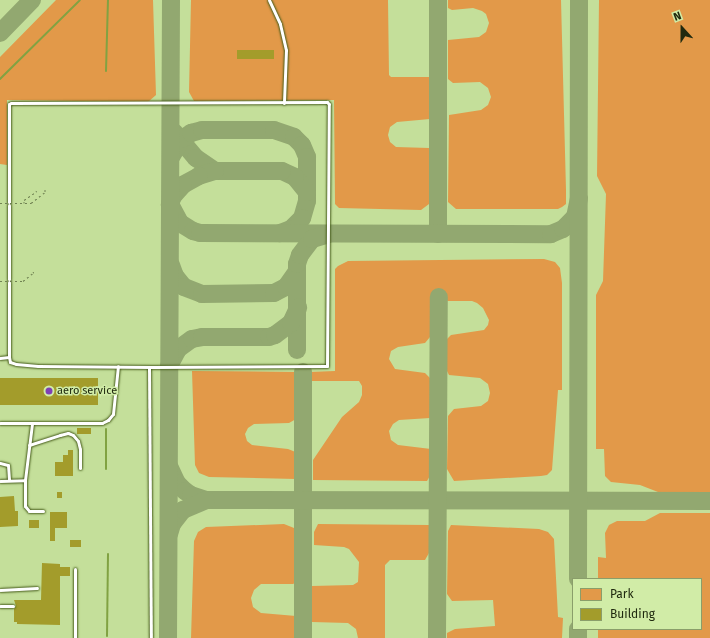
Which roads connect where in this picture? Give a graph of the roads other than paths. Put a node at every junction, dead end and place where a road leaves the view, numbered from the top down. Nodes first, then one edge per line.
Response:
1 (269, 0) edge
2 (284, 103) junction
3 (8, 357) junction
4 (0, 358) edge
5 (118, 366) junction
6 (150, 366) junction
7 (0, 423) edge
8 (32, 424) junction
9 (29, 445) junction
10 (0, 463) edge
11 (80, 468) dead end
12 (9, 480) junction
13 (25, 480) junction
14 (0, 481) edge
15 (43, 511) dead end
16 (75, 569) dead end
17 (37, 588) dead end
18 (0, 590) edge
19 (0, 606) edge
20 (13, 606) dead end
21 (75, 638) edge
22 (150, 638) edge

1 - 2 lane
2 - 3 lane
2 - 6 lane
3 - 4 lane
3 - 5 lane
5 - 6 lane
5 - 8 lane
6 - 22 lane
7 - 8 lane
8 - 9 lane
9 - 11 lane
9 - 13 lane
10 - 12 lane
12 - 13 lane
12 - 14 lane
13 - 15 lane
16 - 21 lane
17 - 18 lane
19 - 20 lane

